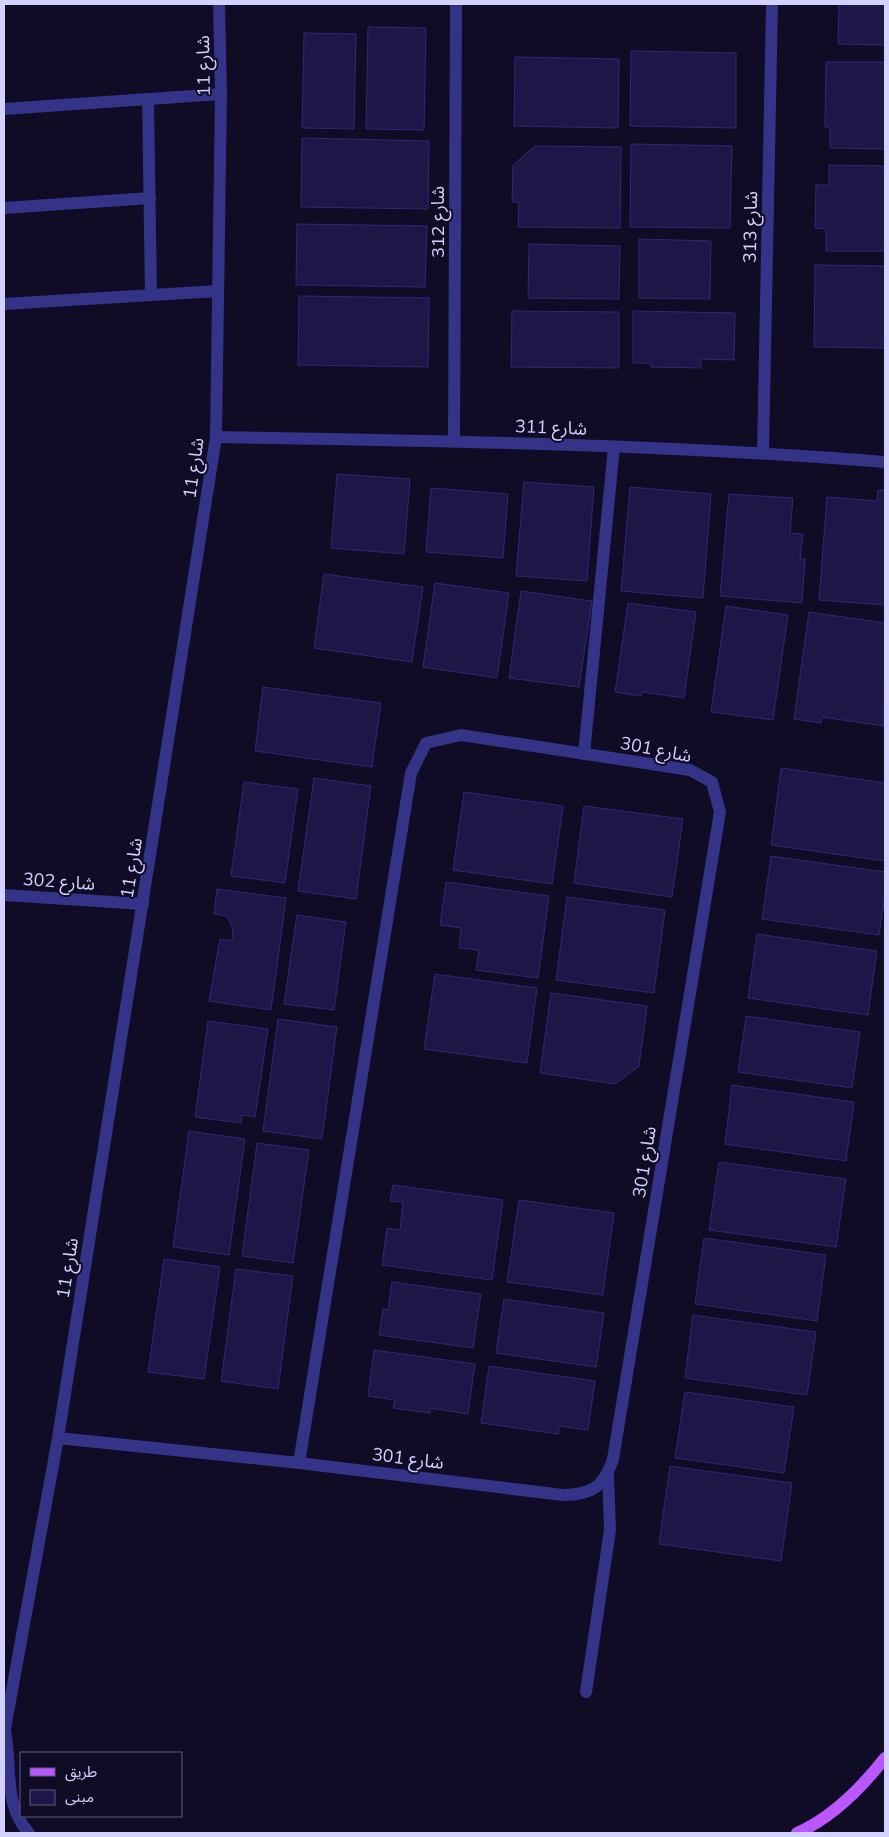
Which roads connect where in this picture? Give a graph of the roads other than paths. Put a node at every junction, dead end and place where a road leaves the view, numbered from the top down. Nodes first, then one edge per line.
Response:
1 (219, 4) edge
2 (456, 4) edge
3 (772, 4) edge
4 (221, 94) junction
5 (148, 99) junction
6 (4, 109) edge
7 (150, 198) junction
8 (4, 208) edge
9 (218, 291) junction
10 (150, 295) junction
11 (4, 304) edge
12 (216, 437) junction
13 (454, 441) junction
14 (614, 447) junction
15 (763, 452) junction
16 (885, 462) edge
17 (584, 754) junction
18 (4, 896) edge
19 (143, 904) junction
20 (58, 1438) junction
21 (299, 1462) junction
22 (608, 1475) junction
23 (586, 1692) dead end
24 (5, 1733) edge
25 (885, 1758) edge
26 (29, 1833) edge
27 (797, 1833) edge

1 - 4 street, شارع 11
2 - 13 street, شارع 312
3 - 15 street, شارع 313
4 - 5 street
4 - 9 street, شارع 11
5 - 6 street
5 - 7 street
7 - 8 street
7 - 10 street
9 - 10 street
9 - 12 street, شارع 11
10 - 11 street
12 - 13 street, شارع 311
12 - 19 street, شارع 11
13 - 14 street, شارع 311
14 - 15 street, شارع 311
14 - 17 street
15 - 16 street, شارع 311
17 - 21 street, شارع 301
17 - 22 street, شارع 301
18 - 19 street, شارع 302
19 - 20 street, شارع 11
20 - 21 street, شارع 301
20 - 24 street, شارع 11
21 - 22 street, شارع 301
22 - 23 street
24 - 26 street, شارع 11
25 - 27 main road

